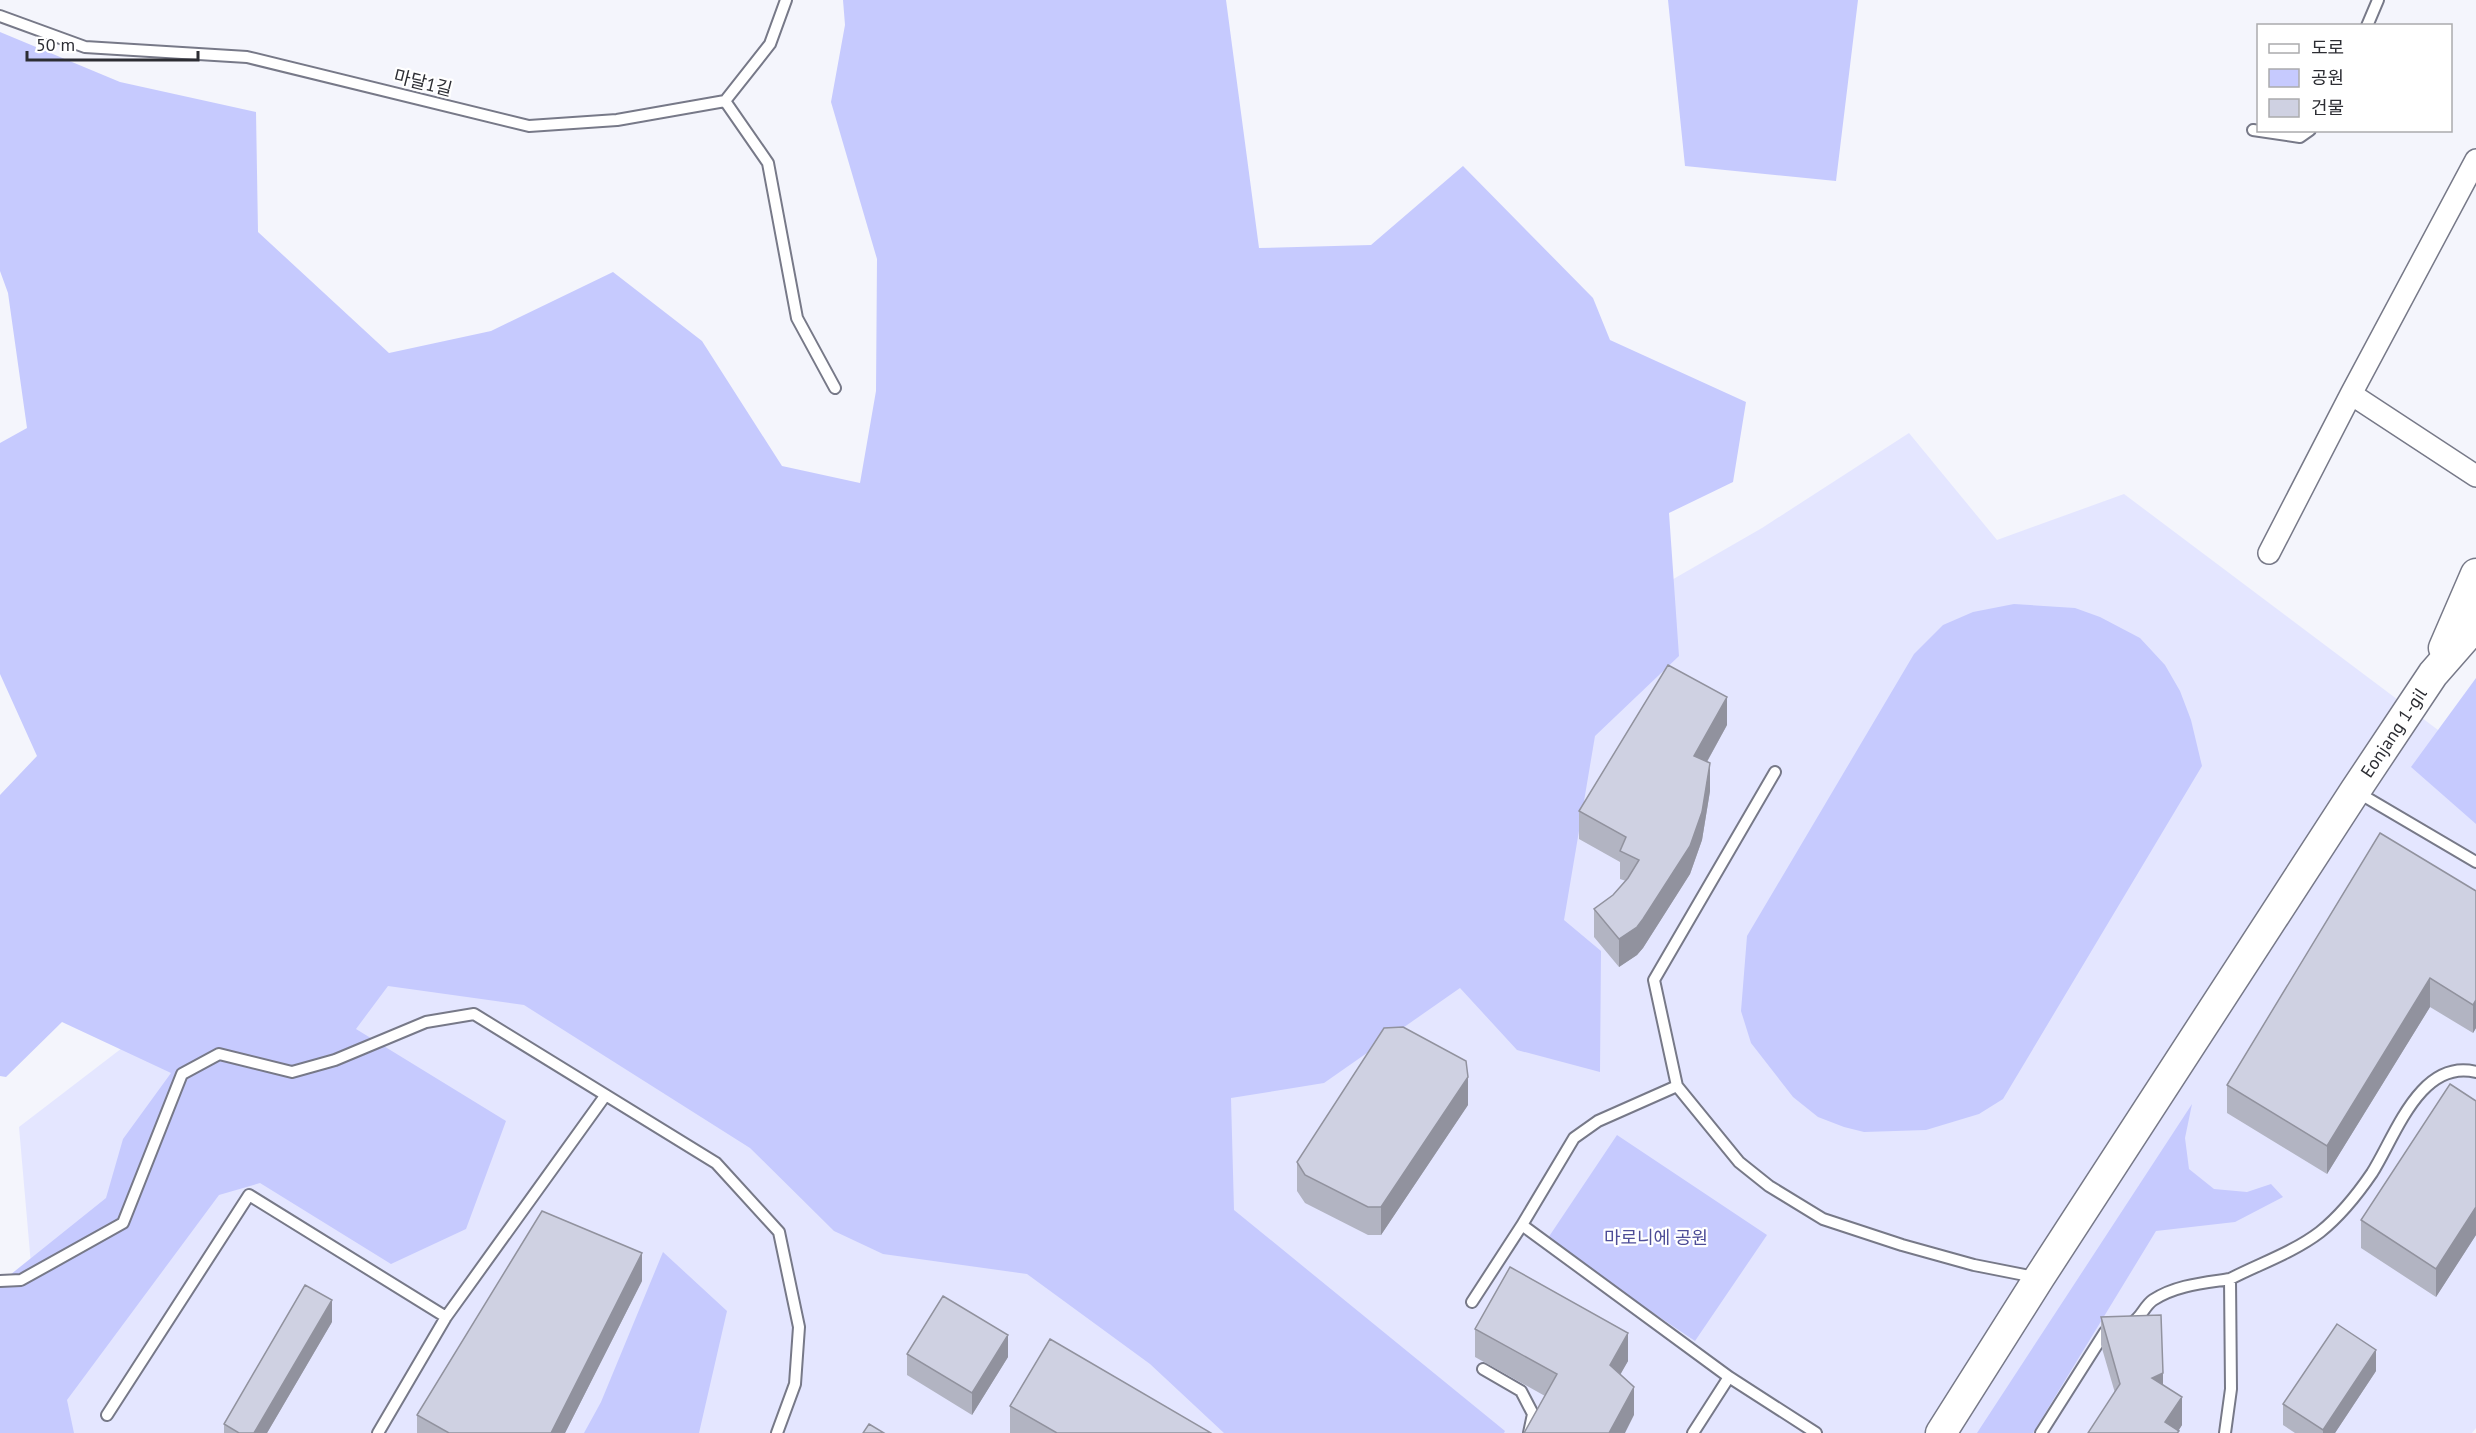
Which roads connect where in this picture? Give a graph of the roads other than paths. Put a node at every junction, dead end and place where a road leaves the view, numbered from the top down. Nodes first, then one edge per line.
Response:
1 (786, 0) edge
2 (2378, 0) edge
3 (0, 16) edge
4 (2368, 24) edge
5 (725, 101) junction
6 (2253, 130) dead end
7 (2257, 131) edge
8 (2266, 132) edge
9 (2307, 132) edge
10 (2476, 160) edge
11 (835, 388) dead end
12 (2351, 394) junction
13 (2476, 476) edge
14 (2269, 553) dead end
15 (2476, 574) edge
16 (2476, 625) edge
17 (2433, 674) junction
18 (1775, 772) dead end
19 (2355, 791) junction
20 (2476, 862) edge
21 (2476, 1072) edge
22 (1677, 1086) junction
23 (605, 1096) junction
24 (1522, 1225) junction
25 (2038, 1278) junction
26 (2230, 1279) junction
27 (0, 1281) edge
28 (1472, 1302) dead end
29 (446, 1317) junction
30 (1483, 1369) dead end
31 (1729, 1377) junction
32 (107, 1415) dead end
33 (378, 1433) edge
34 (777, 1433) edge
35 (1529, 1433) edge
36 (1693, 1433) edge
37 (1816, 1433) edge
38 (1941, 1433) edge
39 (2042, 1433) edge
40 (2226, 1433) edge

1 - 5 lane
2 - 4 lane
3 - 5 lane, 마달1길
5 - 11 lane
6 - 7 lane
8 - 9 lane
10 - 12 street
12 - 13 street
12 - 14 street
15 - 17 street, Eonjang 1-gil
16 - 17 street, Eonjang 1-gil
17 - 19 street, Eonjang 1-gil
18 - 22 lane
19 - 20 lane
19 - 25 street, Eonjang 1-gil
21 - 26 lane
22 - 24 lane
22 - 25 lane
23 - 27 lane
23 - 29 lane
23 - 34 lane
24 - 28 lane
24 - 31 lane
25 - 38 street, Eonjang 1-gil
26 - 39 lane
26 - 40 lane
29 - 32 lane
29 - 33 lane
30 - 35 lane
31 - 36 lane
31 - 37 lane

